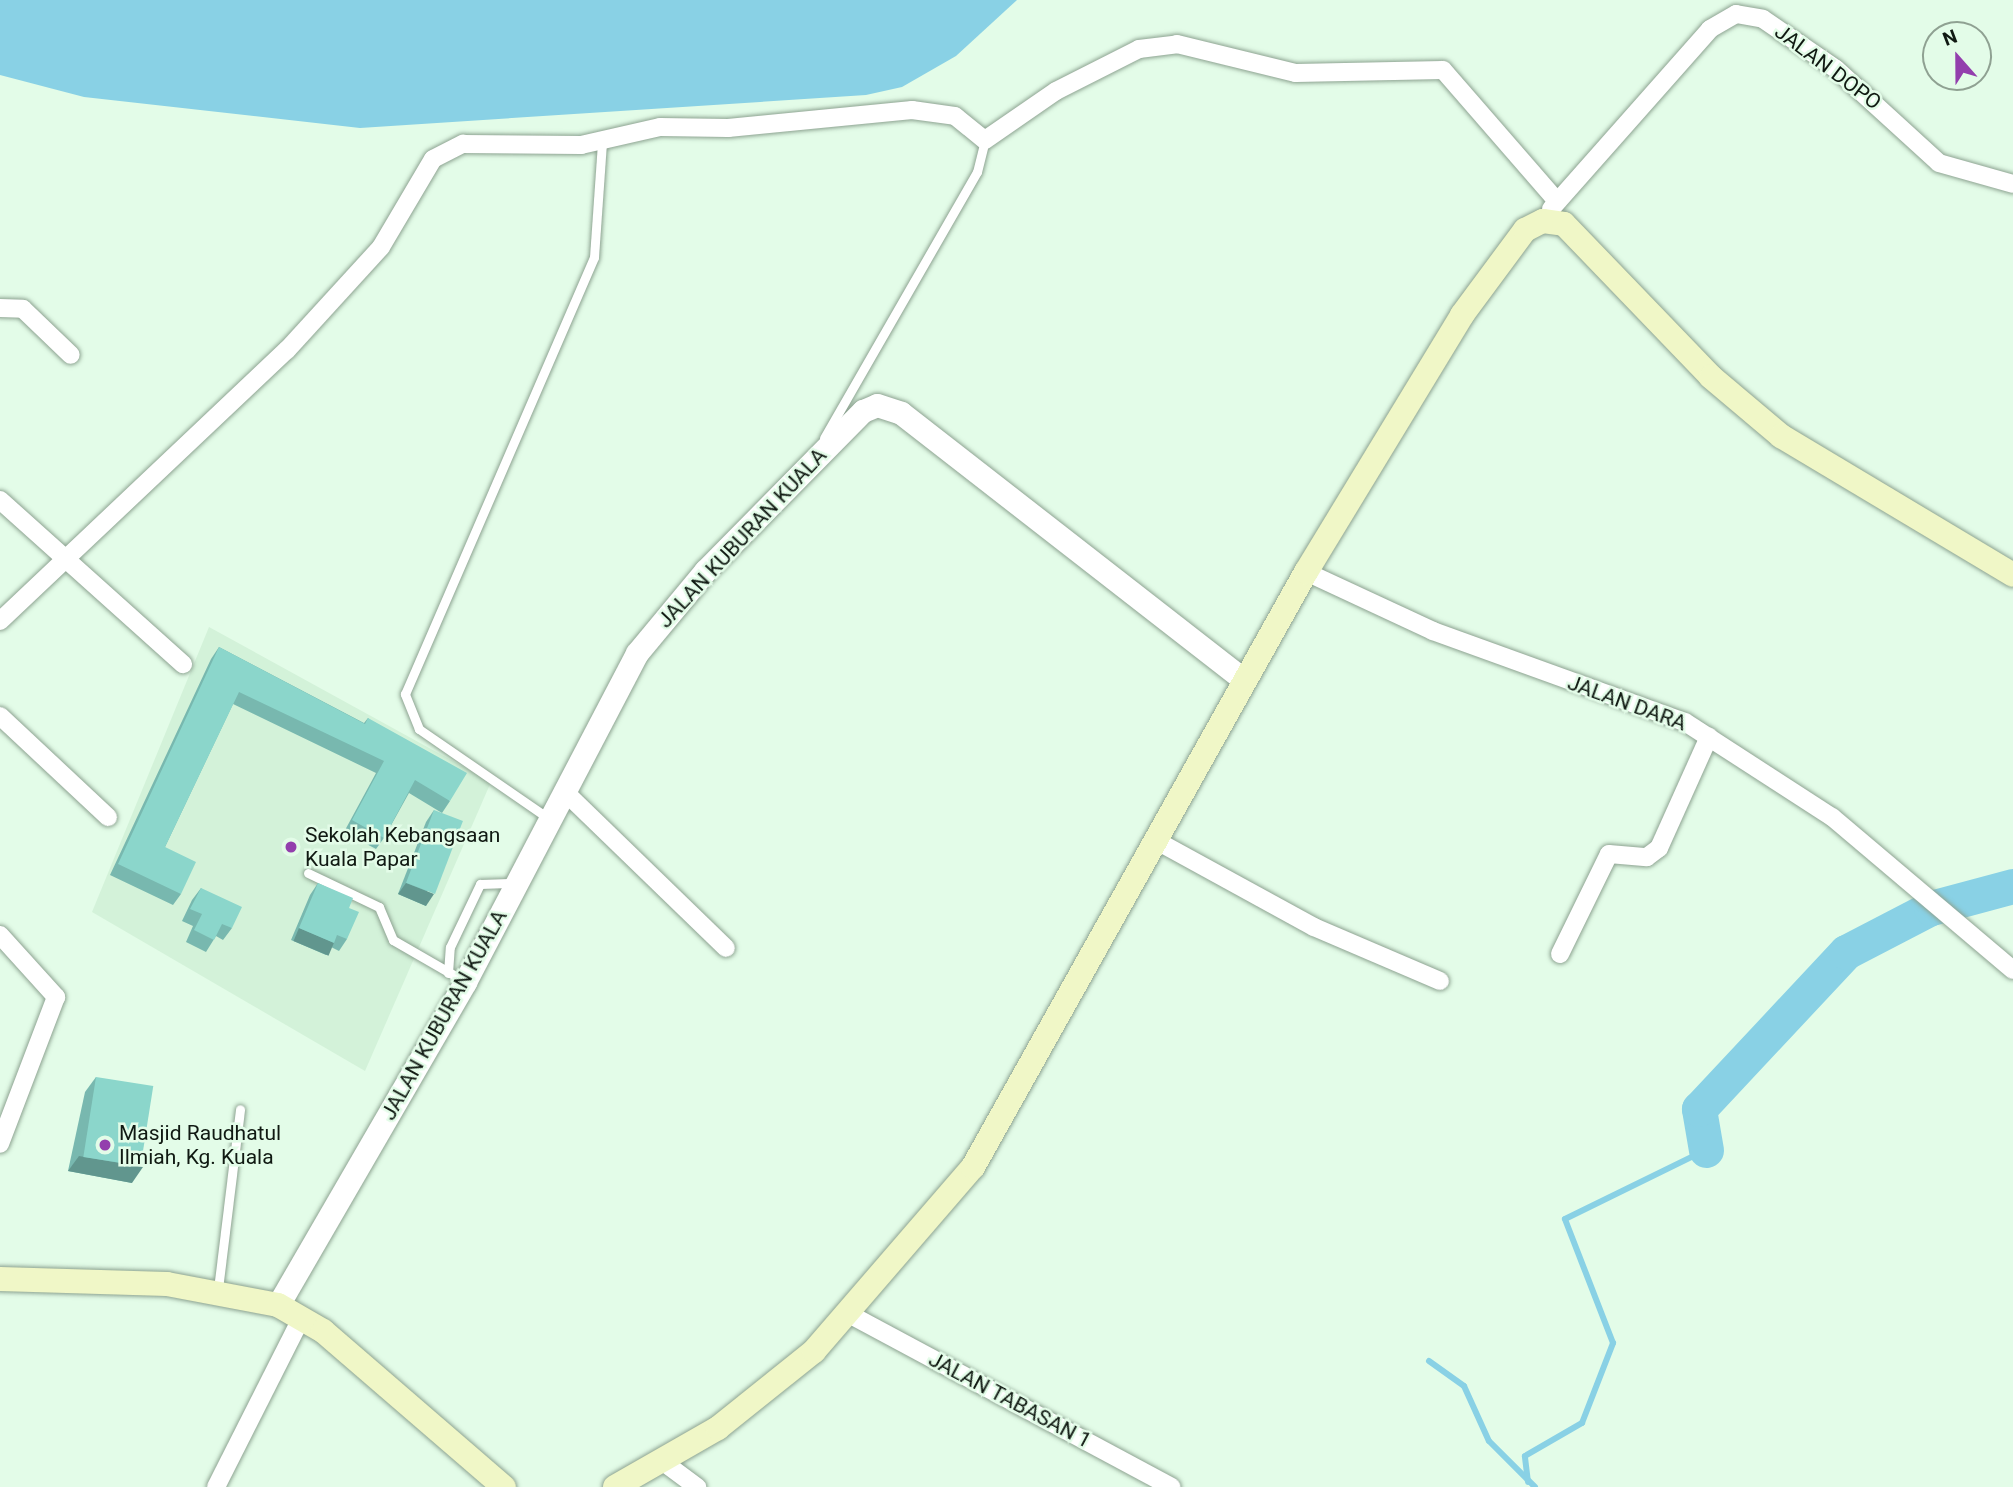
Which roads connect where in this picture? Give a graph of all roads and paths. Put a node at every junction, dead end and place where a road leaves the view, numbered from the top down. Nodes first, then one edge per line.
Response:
1 (985, 141) junction
2 (601, 144) junction
3 (2013, 184) edge
4 (1550, 211) junction
5 (0, 308) edge
6 (71, 355) dead end
7 (806, 470) junction
8 (0, 499) edge
9 (62, 556) junction
10 (1306, 572) junction
11 (2013, 575) edge
12 (0, 621) edge
13 (183, 664) dead end
14 (1243, 679) junction
15 (0, 716) edge
16 (1709, 737) junction
17 (565, 792) junction
18 (108, 817) dead end
19 (551, 820) junction
20 (1155, 840) junction
21 (308, 873) dead end
22 (518, 884) junction
23 (0, 934) edge
24 (726, 948) dead end
25 (1560, 954) dead end
26 (2013, 970) edge
27 (457, 977) junction
28 (1440, 981) dead end
29 (240, 1109) dead end
30 (0, 1144) edge
31 (0, 1279) edge
32 (218, 1290) junction
33 (278, 1305) junction
34 (849, 1314) junction
35 (302, 1317) junction
36 (662, 1461) junction
37 (216, 1487) edge
38 (505, 1487) edge
39 (614, 1487) edge
40 (697, 1487) edge
41 (1172, 1487) edge

1 - 2 street
1 - 4 street
1 - 7 lane
2 - 9 street
2 - 19 lane
3 - 4 street, JALAN DOPO
4 - 10 main road
4 - 11 main road
5 - 6 street
7 - 14 street, JALAN KUBURAN KUALA
7 - 17 street, JALAN KUBURAN KUALA
8 - 9 street
9 - 12 street
9 - 13 street
10 - 14 main road
10 - 16 street, JALAN DARA
14 - 20 main road
15 - 18 street
16 - 25 street
16 - 26 street, JALAN DARA
17 - 19 street, JALAN KUBURAN KUALA
17 - 24 street
19 - 22 street, JALAN KUBURAN KUALA
20 - 28 street
20 - 34 main road
21 - 27 lane
22 - 27 street, JALAN KUBURAN KUALA
22 - 27 lane
23 - 30 street
27 - 33 street, JALAN KUBURAN KUALA
29 - 32 lane
31 - 32 main road
32 - 33 main road
33 - 35 main road
34 - 36 main road
34 - 41 street, JALAN TABASAN 1
35 - 37 street
35 - 38 main road
36 - 39 main road
36 - 40 street

